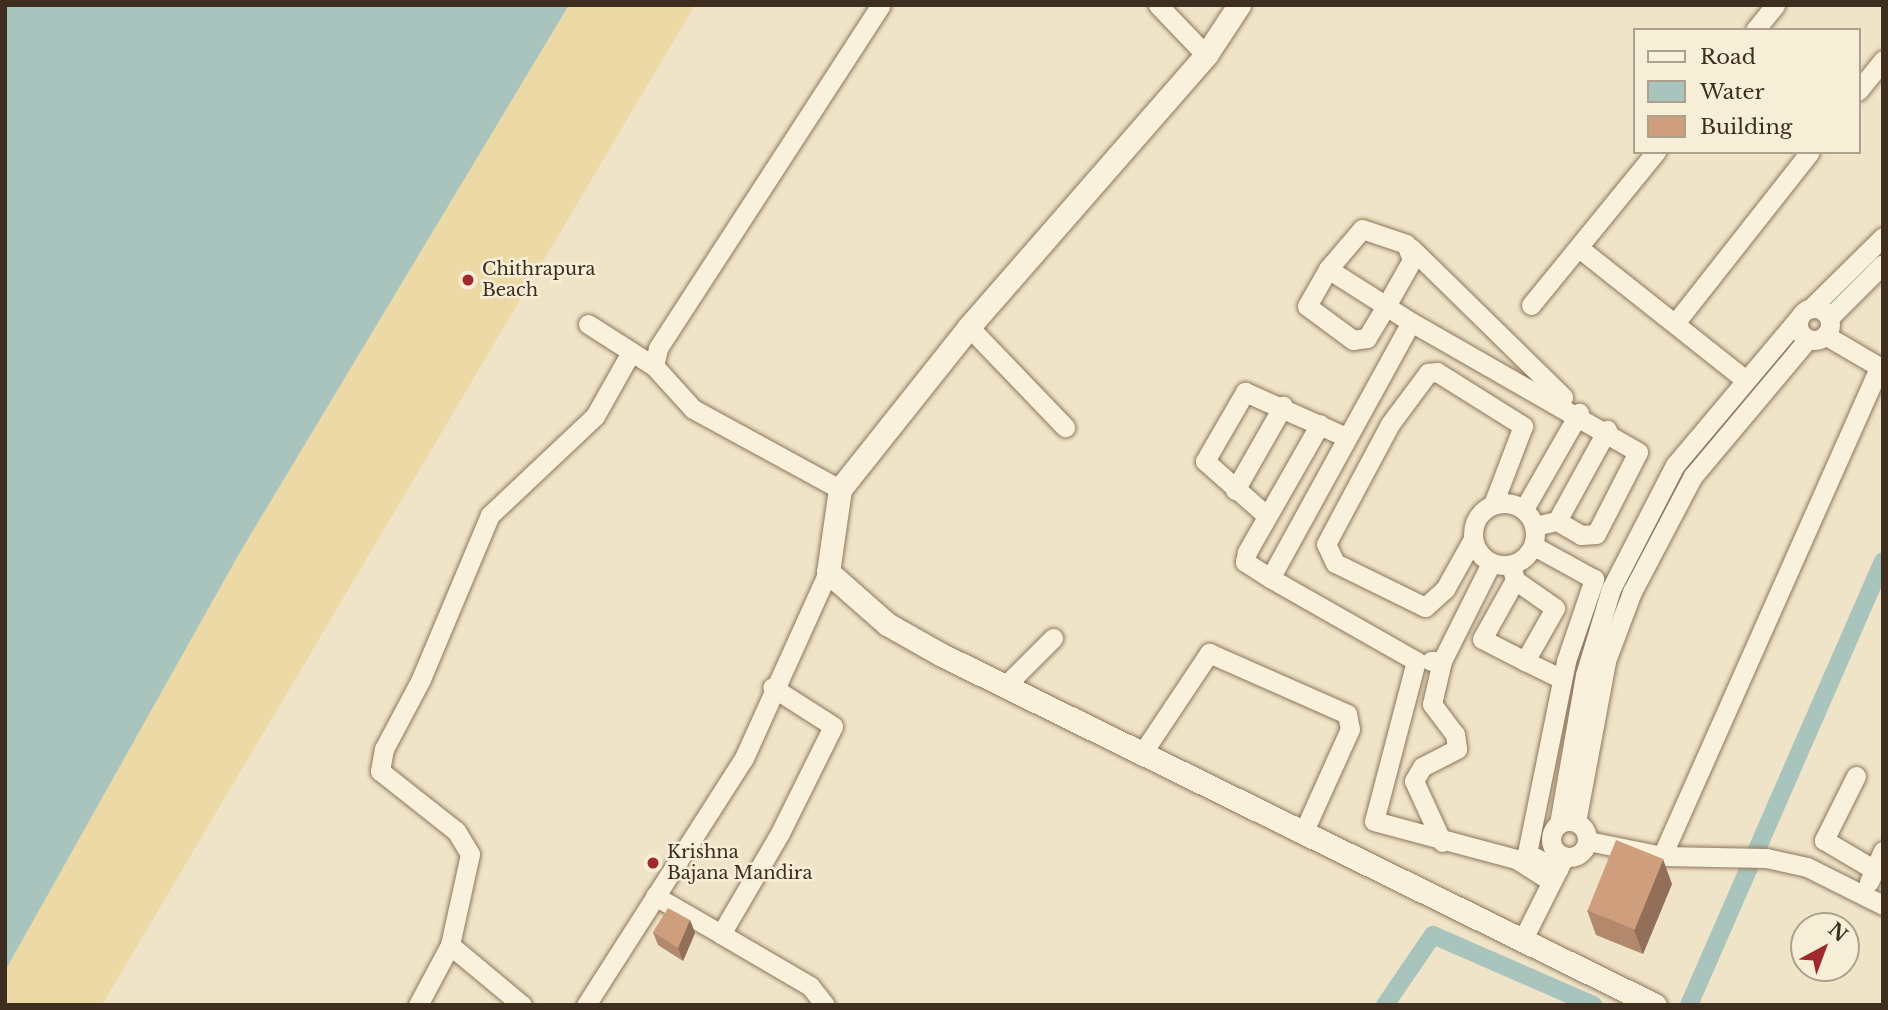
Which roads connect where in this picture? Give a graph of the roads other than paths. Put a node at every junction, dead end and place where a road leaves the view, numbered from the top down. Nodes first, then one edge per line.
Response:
1 (881, 5) edge
2 (1158, 5) edge
3 (1239, 5) edge
4 (1775, 5) edge
5 (1757, 28) edge
6 (1206, 55) junction
7 (1883, 60) edge
8 (1860, 89) edge
9 (1654, 154) edge
10 (1808, 154) edge
11 (1883, 237) edge
12 (1411, 248) junction
13 (1579, 248) junction
14 (1883, 264) edge
15 (1328, 270) junction
16 (1531, 305) dead end
17 (1386, 306) junction
18 (1805, 313) junction
19 (1411, 322) junction
20 (1676, 322) junction
21 (588, 324) dead end
22 (969, 327) junction
23 (1821, 331) junction
24 (631, 352) junction
25 (1474, 356) junction
26 (654, 366) junction
27 (1881, 369) edge
28 (1744, 379) junction
29 (1458, 384) junction
30 (1283, 406) junction
31 (1362, 408) junction
32 (1579, 413) junction
33 (1320, 424) junction
34 (1390, 424) junction
35 (1065, 427) dead end
36 (1607, 430) junction
37 (1346, 437) junction
38 (1326, 474) junction
39 (840, 489) junction
40 (1235, 489) junction
41 (1354, 490) junction
42 (1493, 504) junction
43 (1524, 509) junction
44 (1267, 516) junction
45 (1557, 521) junction
46 (1534, 536) junction
47 (1473, 539) junction
48 (1506, 569) junction
49 (828, 572) junction
50 (1270, 578) junction
51 (1602, 584) junction
52 (1630, 597) junction
53 (1458, 628) junction
54 (1053, 638) dead end
55 (1482, 639) junction
56 (1442, 661) junction
57 (1525, 661) junction
58 (1416, 662) junction
59 (1562, 679) junction
60 (1005, 686) junction
61 (772, 687) junction
62 (1141, 755) junction
63 (1856, 776) dead end
64 (1567, 823) junction
65 (1303, 833) junction
66 (1588, 841) junction
67 (1442, 842) junction
68 (1883, 851) edge
69 (1662, 856) junction
70 (1521, 858) junction
71 (1558, 869) junction
72 (1873, 869) junction
73 (1865, 893) junction
74 (655, 896) junction
75 (1883, 905) edge
76 (721, 934) junction
77 (1524, 937) junction
78 (450, 945) junction
79 (418, 1005) edge
80 (523, 1005) edge
81 (586, 1005) edge
82 (825, 1005) edge
83 (1655, 1005) edge

1 - 26 street
2 - 6 street
3 - 6 street
4 - 5 street
6 - 22 street
7 - 8 street
9 - 13 street
10 - 20 street
11 - 18 street
12 - 15 street
12 - 17 street
12 - 32 street
13 - 16 street
13 - 20 street
14 - 23 street
15 - 17 street
15 - 17 street
17 - 19 street
18 - 23 street
18 - 23 street
18 - 28 street
19 - 25 street
19 - 31 street
20 - 28 street
21 - 24 street
22 - 35 street
22 - 39 street
23 - 27 street
23 - 52 street
24 - 26 street
24 - 78 street
25 - 29 street
25 - 32 street
26 - 39 street
27 - 69 street
28 - 51 street
29 - 34 street
29 - 42 street
30 - 33 street
30 - 40 street
30 - 40 street
31 - 34 street
31 - 37 street
32 - 36 street
32 - 43 street
33 - 37 street
33 - 44 street
34 - 41 street
36 - 45 street
36 - 45 street
37 - 38 street
38 - 41 street
38 - 50 street
39 - 49 street
40 - 44 street
41 - 47 street
42 - 43 street
42 - 47 street
43 - 46 street
44 - 50 street
45 - 46 street
46 - 48 street
46 - 51 street
47 - 48 street
48 - 53 street
48 - 55 street
48 - 57 street
49 - 60 street
49 - 61 street
50 - 58 street
51 - 52 street
51 - 59 street
51 - 64 street
52 - 64 street
53 - 55 street
53 - 56 street
54 - 60 street
55 - 57 street
56 - 58 street
56 - 67 street
57 - 59 street
58 - 67 street
59 - 70 street
60 - 62 street
61 - 74 street
61 - 76 street
62 - 65 street
62 - 65 street
63 - 72 street
64 - 66 street
64 - 71 street
65 - 77 street
66 - 69 street
66 - 71 street
67 - 70 street
68 - 72 street
69 - 73 street
70 - 71 street
71 - 77 street
72 - 73 street
73 - 75 street
74 - 76 street
74 - 81 street
76 - 82 street
77 - 83 street
78 - 79 street
78 - 80 street

